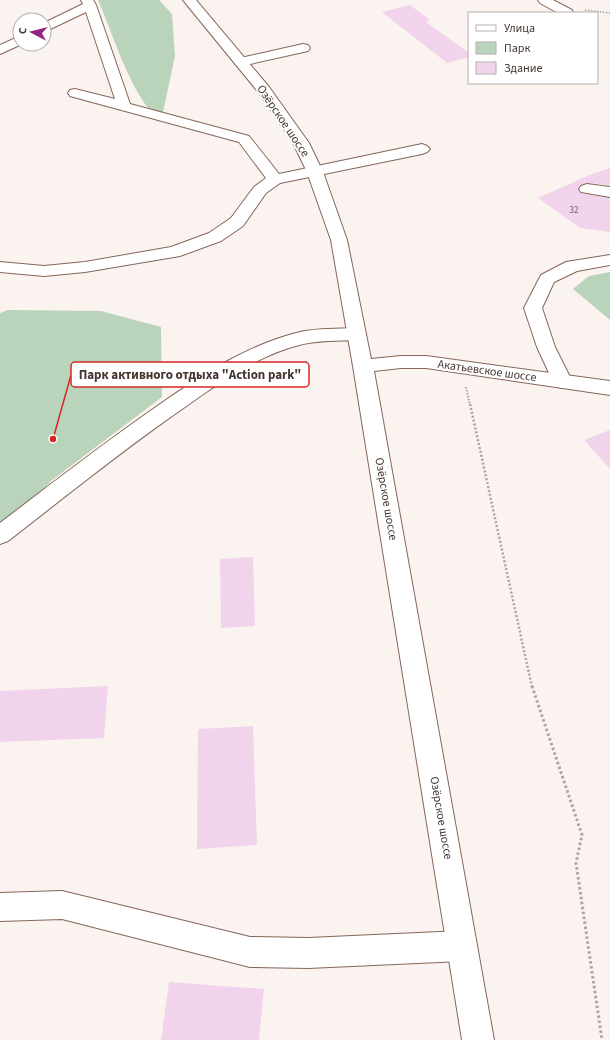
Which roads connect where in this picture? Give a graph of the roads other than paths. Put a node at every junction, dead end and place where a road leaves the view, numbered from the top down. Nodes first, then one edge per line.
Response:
1 (189, 0) edge
2 (544, 0) edge
3 (89, 3) edge
4 (565, 12) edge
5 (52, 24) edge
6 (12, 44) edge
7 (303, 48) dead end
8 (0, 50) edge
9 (241, 62) junction
10 (75, 93) dead end
11 (124, 106) junction
12 (422, 149) dead end
13 (315, 172) junction
14 (275, 179) junction
15 (588, 189) dead end
16 (610, 192) edge
17 (610, 260) edge
18 (0, 267) edge
19 (357, 334) junction
20 (363, 366) junction
21 (562, 381) junction
22 (610, 388) edge
23 (0, 535) edge
24 (0, 907) edge
25 (462, 946) junction
26 (478, 1040) edge

1 - 9 main road, Озёрское шоссе
2 - 4 main road
3 - 5 main road
3 - 11 main road
6 - 8 main road
7 - 9 main road
9 - 13 main road, Озёрское шоссе
10 - 11 main road
11 - 14 main road
12 - 13 main road
13 - 14 main road
13 - 19 main road, Озёрское шоссе
14 - 18 main road
15 - 16 main road
17 - 21 main road
19 - 20 main road, Озёрское шоссе
19 - 23 main road
20 - 21 main road, Акатьевское шоссе
20 - 25 main road, Озёрское шоссе
21 - 22 main road, Акатьевское шоссе
24 - 25 main road
25 - 26 main road, Озёрское шоссе

